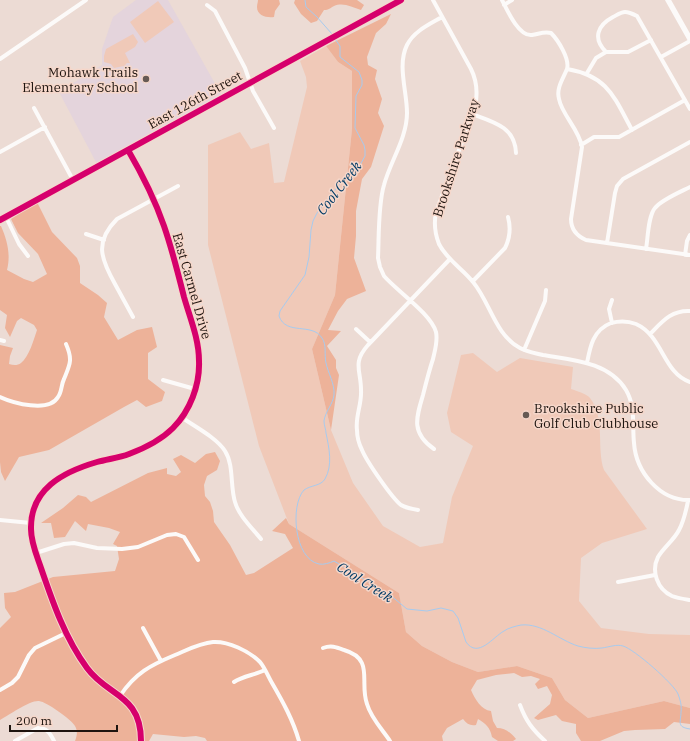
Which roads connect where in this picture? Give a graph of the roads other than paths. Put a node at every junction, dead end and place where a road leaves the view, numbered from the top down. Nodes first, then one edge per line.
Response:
1 (86, 0) edge
2 (401, 0) edge
3 (433, 0) edge
4 (502, 0) edge
5 (512, 0) edge
6 (668, 0) edge
7 (207, 5) dead end
8 (504, 5) junction
9 (442, 17) junction
10 (651, 40) junction
11 (690, 40) edge
12 (606, 52) junction
13 (661, 57) junction
14 (0, 60) edge
15 (567, 69) junction
16 (586, 73) junction
17 (250, 83) junction
18 (685, 100) junction
19 (34, 108) dead end
20 (690, 109) edge
21 (472, 114) junction
22 (45, 127) junction
23 (274, 128) dead end
24 (632, 130) junction
25 (690, 142) edge
26 (581, 145) junction
27 (128, 150) junction
28 (0, 152) edge
29 (516, 153) dead end
30 (73, 180) junction
31 (178, 186) dead end
32 (690, 187) edge
33 (153, 199) junction
34 (508, 217) dead end
35 (3, 218) edge
36 (86, 234) dead end
37 (690, 235) edge
38 (104, 240) junction
39 (607, 243) junction
40 (646, 249) junction
41 (684, 255) junction
42 (690, 255) edge
43 (28, 256) dead end
44 (450, 259) junction
45 (473, 281) junction
46 (546, 290) dead end
47 (612, 300) dead end
48 (410, 301) junction
49 (690, 311) edge
50 (133, 317) dead end
51 (612, 323) junction
52 (356, 329) dead end
53 (650, 334) junction
54 (370, 342) junction
55 (66, 344) dead end
56 (524, 350) junction
57 (587, 363) junction
58 (162, 380) dead end
59 (690, 382) edge
60 (195, 389) junction
61 (0, 397) edge
62 (182, 417) junction
63 (434, 449) dead end
64 (689, 500) edge
65 (418, 510) dead end
66 (0, 520) edge
67 (31, 523) junction
68 (261, 539) dead end
69 (36, 553) junction
70 (198, 560) dead end
71 (656, 575) junction
72 (618, 582) dead end
73 (690, 600) edge
74 (143, 628) dead end
75 (66, 632) junction
76 (323, 648) dead end
77 (161, 661) junction
78 (265, 670) junction
79 (234, 682) dead end
80 (0, 690) edge
81 (120, 696) junction
82 (520, 705) dead end
83 (16, 741) edge
84 (54, 741) edge
85 (141, 741) edge
86 (299, 741) edge
87 (390, 741) edge
88 (545, 741) edge

1 - 14 street
2 - 17 street, East 126th Street
3 - 9 street, Brookshire Parkway
4 - 8 street
5 - 8 street
6 - 11 street
7 - 17 street
8 - 15 street
9 - 21 street, Brookshire Parkway
9 - 48 street
10 - 12 street
10 - 12 street
10 - 13 street
11 - 13 street
12 - 16 street
13 - 18 street
15 - 16 street
15 - 26 street
16 - 24 street
17 - 23 street
17 - 27 street, East 126th Street
18 - 20 street
18 - 24 street
19 - 22 street
21 - 29 street
21 - 44 street, Brookshire Parkway
22 - 28 street
22 - 30 street
24 - 26 street
25 - 39 street
26 - 39 street
27 - 30 street, East 126th Street
27 - 33 street, East Carmel Drive
30 - 35 street, East 126th Street
31 - 33 street
32 - 40 street
33 - 38 street
33 - 60 street, East Carmel Drive
34 - 45 street
35 - 43 street
36 - 38 street
37 - 41 street
38 - 50 street
39 - 40 street
40 - 41 street
41 - 42 street
44 - 45 street, Brookshire Parkway
44 - 48 street
45 - 56 street, Brookshire Parkway
46 - 56 street
47 - 51 street
48 - 54 street
48 - 63 street
49 - 53 street
51 - 53 street
51 - 57 street
52 - 54 street
53 - 59 street
54 - 65 street
55 - 61 street
56 - 57 street, Brookshire Parkway
57 - 64 street, Brookshire Parkway
58 - 60 street
60 - 62 street, East Carmel Drive
62 - 67 street, East Carmel Drive
62 - 68 street
64 - 71 street
66 - 67 street
67 - 69 street, East Carmel Drive
69 - 70 street
69 - 75 street, East Carmel Drive
71 - 72 street
71 - 73 street
74 - 77 street
75 - 80 street
75 - 81 street, East Carmel Drive
76 - 87 street
77 - 78 street
77 - 81 street
78 - 79 street
78 - 86 street
81 - 85 street, East Carmel Drive
82 - 88 street
83 - 84 street

